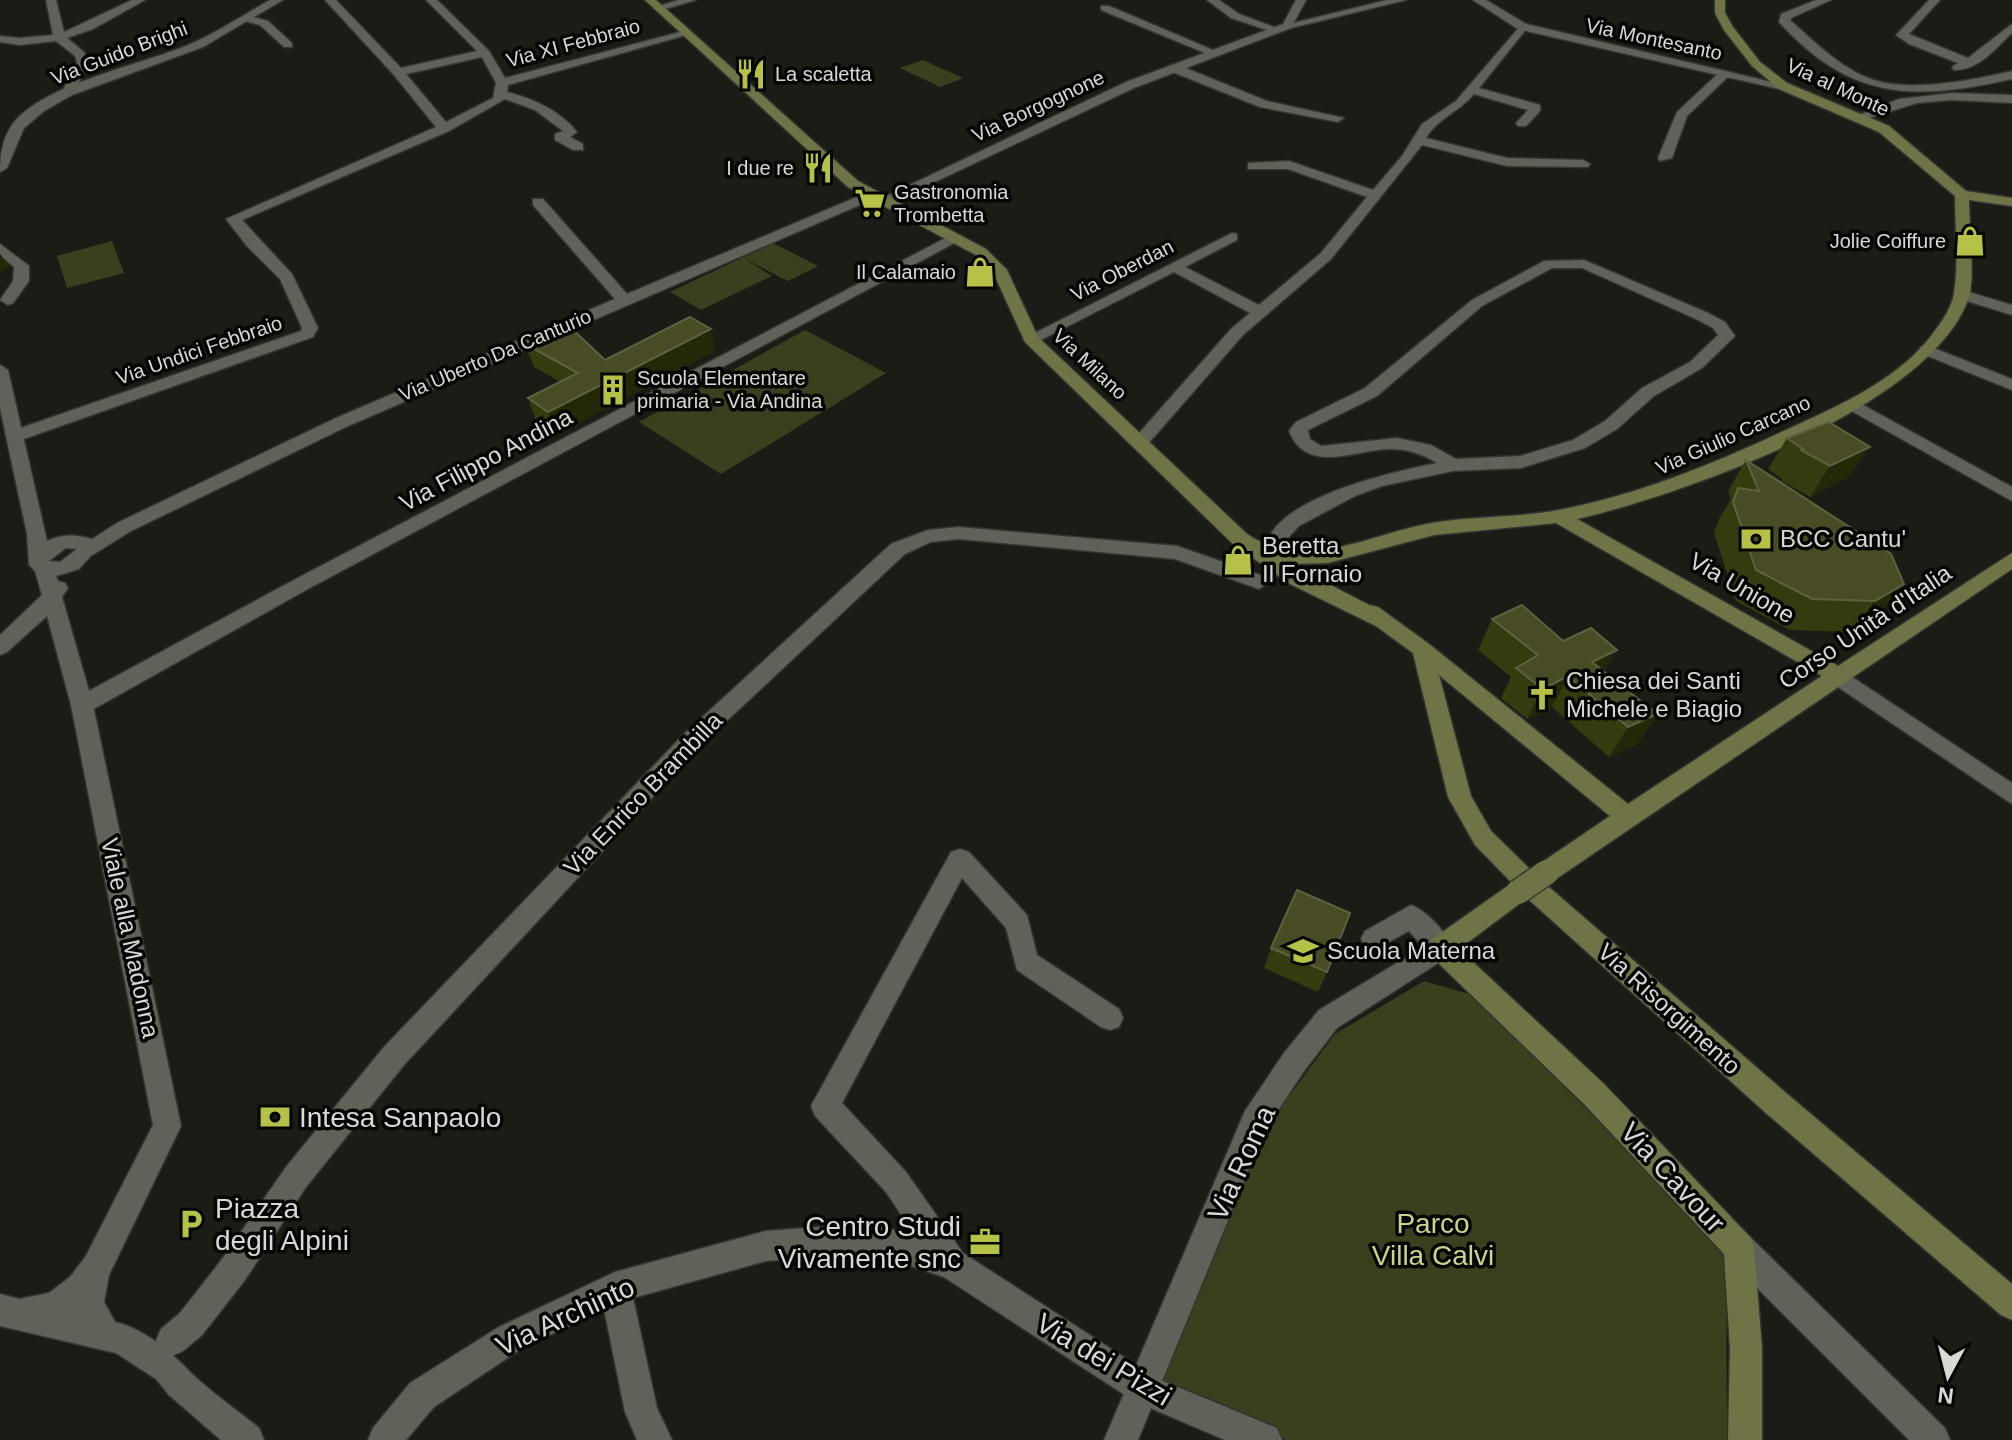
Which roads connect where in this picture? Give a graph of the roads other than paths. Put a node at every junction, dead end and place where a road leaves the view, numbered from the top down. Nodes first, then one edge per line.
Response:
1 (51, 0) edge
2 (140, 0) edge
3 (278, 0) edge
4 (330, 0) edge
5 (431, 0) edge
6 (691, 0) edge
7 (1212, 0) edge
8 (1301, 0) edge
9 (1401, 0) edge
10 (1478, 0) edge
11 (1720, 0) edge
12 (1826, 0) edge
13 (1935, 0) edge
14 (654, 4) edge
15 (1105, 8) dead end
16 (249, 19) junction
17 (1522, 27) junction
18 (2012, 27) edge
19 (1282, 28) junction
20 (684, 34) junction
21 (0, 39) edge
22 (60, 39) junction
23 (288, 45) dead end
24 (485, 53) junction
25 (1214, 53) junction
26 (1970, 63) junction
27 (1174, 68) junction
28 (398, 72) junction
29 (1726, 73) junction
30 (2012, 75) edge
31 (1764, 78) junction
32 (1921, 84) junction
33 (1783, 86) joint
34 (502, 89) junction
35 (1901, 89) junction
36 (1473, 90) junction
37 (68, 92) junction
38 (2012, 99) edge
39 (1865, 114) junction
40 (1338, 118) dead end
41 (1522, 123) dead end
42 (444, 128) junction
43 (1418, 140) junction
44 (578, 147) dead end
45 (1665, 158) dead end
46 (1583, 164) dead end
47 (1253, 166) dead end
48 (0, 168) edge
49 (1962, 195) junction
50 (1376, 196) junction
51 (877, 198) junction
52 (538, 202) dead end
53 (2012, 202) edge
54 (233, 219) joint
55 (955, 237) junction
56 (1232, 237) dead end
57 (0, 248) edge
58 (20, 262) junction
59 (1173, 266) junction
60 (0, 285) edge
61 (1962, 295) junction
62 (624, 300) junction
63 (3, 304) edge
64 (2012, 310) edge
65 (1260, 312) junction
66 (1031, 339) junction
67 (1926, 350) junction
68 (0, 370) edge
69 (2012, 385) edge
70 (1854, 405) junction
71 (15, 436) junction
72 (1141, 441) junction
73 (1453, 465) junction
74 (2012, 495) edge
75 (1559, 517) junction
76 (37, 534) junction
77 (76, 544) junction
78 (1253, 548) junction
79 (1274, 556) junction
80 (1330, 558) junction
81 (2012, 560) edge
82 (42, 563) junction
83 (70, 565) junction
84 (1259, 582) dead end
85 (53, 597) junction
86 (1383, 621) junction
87 (20, 628) junction
88 (60, 629) junction
89 (0, 647) edge
90 (1422, 649) junction
91 (1840, 677) junction
92 (82, 705) junction
93 (2012, 795) edge
94 (1626, 816) junction
95 (1374, 939) dead end
96 (1440, 948) junction
97 (1110, 1018) dead end
98 (1739, 1248) junction
99 (952, 1264) junction
100 (97, 1267) junction
101 (615, 1287) junction
102 (2012, 1304) edge
103 (10, 1312) edge
104 (104, 1333) junction
105 (172, 1340) dead end
106 (1145, 1390) junction
107 (247, 1440) edge
108 (385, 1440) edge
109 (655, 1440) edge
110 (1121, 1440) edge
111 (1265, 1440) edge
112 (1745, 1440) edge
113 (1933, 1440) edge

1 - 22 street
2 - 22 street
3 - 16 street, Via Guido Brighi
4 - 28 street
5 - 24 street
6 - 14 street
7 - 19 street
8 - 19 street
9 - 19 street, Via Borgognone
10 - 17 street, Via Montesanto
11 - 31 main road, Via al Monte
12 - 35 street
13 - 26 street
14 - 20 main road, Via Milano
15 - 25 street
16 - 23 street
16 - 37 street, Via Guido Brighi
17 - 29 street, Via Montesanto
17 - 36 street
18 - 26 street
19 - 25 street, Via Borgognone
20 - 34 street, Via XI Febbraio
20 - 51 main road, Via Milano
21 - 22 street
22 - 37 street
24 - 28 street, Via XI Febbraio
24 - 34 street
25 - 27 street, Via Borgognone
26 - 32 street
27 - 40 street
27 - 51 street, Via Borgognone
28 - 42 street
29 - 31 street, Via Montesanto
29 - 45 street
30 - 32 street
31 - 33 street, Via Montesanto
32 - 35 street
33 - 39 main road, Via al Monte
34 - 42 street, Via XI Febbraio
34 - 44 street
35 - 39 street
36 - 41 street
36 - 43 street
37 - 48 street, Via Guido Brighi
38 - 39 street
39 - 49 main road, Via al Monte
42 - 54 street, Via XI Febbraio
43 - 46 street
43 - 50 street
47 - 50 street
49 - 53 main road
49 - 61 main road
50 - 65 street
51 - 55 main road, Via Milano
51 - 62 street, Via Uberto Da Canturio
52 - 62 street
54 - 71 street, Via Undici Febbraio
55 - 66 main road, Via Milano
55 - 92 street, Via Filippo Andina
56 - 59 street, Via Oberdan
57 - 58 street
58 - 60 street
58 - 63 street
59 - 65 street
59 - 66 street, Via Oberdan
61 - 64 street
61 - 67 main road, Via Giulio Carcano
62 - 77 street, Via Uberto Da Canturio
65 - 72 street
66 - 72 main road, Via Milano
67 - 69 street
67 - 70 main road, Via Giulio Carcano
68 - 71 street, Viale alla Madonna
70 - 74 street
70 - 75 main road, Via Giulio Carcano
71 - 76 street, Viale alla Madonna
72 - 78 main road, Via Milano
73 - 73 street
73 - 79 street
75 - 80 main road, Via Giulio Carcano
75 - 91 main road, Via Unione
76 - 77 street
76 - 82 street, Viale alla Madonna
77 - 82 street
77 - 83 street
78 - 79 main road, Via Giulio Carcano
78 - 86 main road
79 - 80 main road, Via Giulio Carcano
80 - 86 main road
81 - 91 main road, Corso Unità d'Italia
82 - 83 street
82 - 85 street, Viale alla Madonna
83 - 85 street
84 - 105 street, Via Enrico Brambilla
85 - 87 street
85 - 88 street, Viale alla Madonna
86 - 90 main road
87 - 88 street
87 - 89 street
88 - 92 street, Viale alla Madonna
90 - 94 main road
90 - 102 main road, Via Risorgimento
91 - 93 street, Via Unione
91 - 94 main road, Corso Unità d'Italia
92 - 100 street, Viale alla Madonna
94 - 96 main road, Corso Unità d'Italia, bridge
95 - 96 street, Via Cavour
96 - 98 main road, Via Cavour
96 - 106 street, Via Roma
97 - 99 street
98 - 112 main road
98 - 113 street, Via Cavour
99 - 101 street, Via Archinto
99 - 106 street, Via dei Pizzi
100 - 103 street, Viale alla Madonna
100 - 104 street, Viale alla Madonna
101 - 108 street, Via Archinto
101 - 109 street
103 - 104 street
104 - 107 street
106 - 110 street, Via Roma
106 - 111 street, Via dei Pizzi

